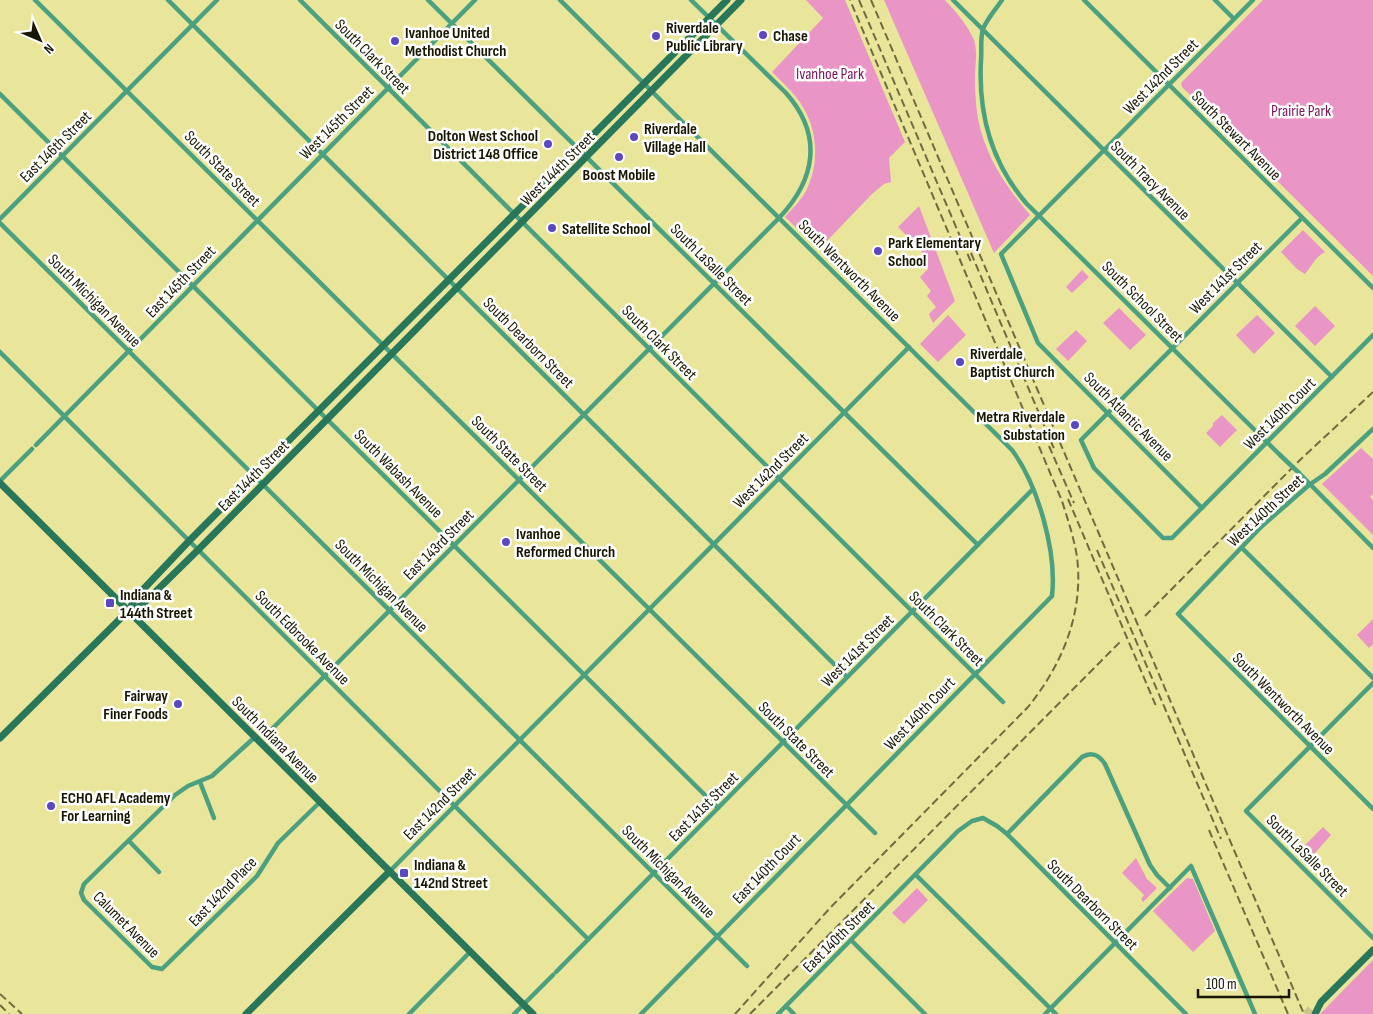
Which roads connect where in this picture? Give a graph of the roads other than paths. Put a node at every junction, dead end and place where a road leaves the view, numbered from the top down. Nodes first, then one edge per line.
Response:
1 (35, 0) edge
2 (168, 0) edge
3 (218, 0) edge
4 (300, 0) edge
5 (428, 0) edge
6 (475, 0) edge
7 (560, 0) edge
8 (691, 0) edge
9 (727, 0) edge
10 (741, 0) edge
11 (952, 0) edge
12 (1002, 0) edge
13 (1084, 0) edge
14 (1215, 0) edge
15 (1252, 0) edge
16 (708, 17) junction
17 (1234, 19) junction
18 (452, 23) junction
19 (193, 25) junction
20 (716, 26) junction
21 (983, 30) junction
22 (644, 83) junction
23 (1169, 84) junction
24 (388, 88) junction
25 (128, 91) junction
26 (651, 91) junction
27 (0, 94) edge
28 (578, 149) junction
29 (1104, 150) junction
30 (322, 154) junction
31 (63, 156) junction
32 (587, 157) junction
33 (514, 214) junction
34 (1039, 215) junction
35 (779, 218) junction
36 (1302, 218) junction
37 (257, 220) junction
38 (0, 221) edge
39 (522, 222) junction
40 (448, 280) junction
41 (1237, 283) junction
42 (714, 284) junction
43 (193, 285) junction
44 (457, 288) junction
45 (1373, 288) edge
46 (1373, 335) edge
47 (1038, 343) joint
48 (384, 345) junction
49 (909, 347) junction
50 (1173, 348) junction
51 (649, 349) junction
52 (129, 351) junction
53 (0, 352) edge
54 (392, 354) junction
55 (1332, 377) junction
56 (318, 410) junction
57 (844, 413) junction
58 (1108, 413) junction
59 (584, 415) junction
60 (64, 416) junction
61 (327, 419) junction
62 (1373, 428) edge
63 (1268, 442) junction
64 (254, 475) junction
65 (779, 479) junction
66 (519, 480) junction
67 (0, 482) edge
68 (263, 484) junction
69 (1309, 485) junction
70 (1033, 489) junction
71 (1202, 508) junction
72 (1163, 538) joint
73 (189, 541) junction
74 (714, 544) junction
75 (454, 546) junction
76 (978, 546) junction
77 (1242, 548) junction
78 (1373, 548) edge
79 (198, 550) junction
80 (1052, 596) joint
81 (129, 610) junction
82 (390, 610) junction
83 (650, 610) junction
84 (912, 612) junction
85 (1178, 614) joint
86 (975, 674) junction
87 (585, 675) junction
88 (324, 676) junction
89 (847, 677) junction
90 (1373, 678) edge
91 (1373, 683) edge
92 (1003, 702) dead end
93 (268, 733) dead end
94 (255, 737) junction
95 (0, 738) edge
96 (520, 740) junction
97 (783, 742) junction
98 (1310, 746) junction
99 (200, 782) junction
100 (320, 802) junction
101 (846, 805) junction
102 (455, 806) junction
103 (718, 808) junction
104 (1373, 809) edge
105 (214, 818) dead end
106 (875, 833) dead end
107 (1007, 834) junction
108 (129, 841) junction
109 (159, 872) dead end
110 (389, 872) junction
111 (654, 873) junction
112 (916, 875) junction
113 (1170, 888) junction
114 (717, 936) junction
115 (1373, 938) edge
116 (588, 939) junction
117 (851, 940) junction
118 (1115, 943) junction
119 (1373, 950) edge
120 (470, 952) junction
121 (746, 966) dead end
122 (159, 970) joint
123 (523, 1004) junction
124 (786, 1006) junction
125 (1051, 1008) junction
126 (1313, 1011) tunnel mouth
127 (246, 1014) edge
128 (409, 1014) edge
129 (514, 1014) edge
130 (533, 1014) edge
131 (641, 1014) edge
132 (778, 1014) edge
133 (794, 1014) edge
134 (925, 1014) edge
135 (1045, 1014) edge
136 (1056, 1014) edge
137 (1186, 1014) edge
138 (1255, 1014) edge

1 - 25 street, South State Street
2 - 19 street, South Dearborn Street
3 - 19 street, East 146th Street
4 - 24 street, South Clark Street
5 - 18 street, South LaSalle Street
6 - 18 street, West 145th Street
7 - 22 street, South Wentworth Avenue
8 - 16 street
9 - 16 street, West 144th Street
10 - 20 street, West 144th Street
11 - 21 street, South Tracy Avenue
12 - 21 street
13 - 23 street, South Stewart Avenue
14 - 17 street
15 - 17 street, West 142nd Street
16 - 20 street
16 - 22 street, West 144th Street
17 - 23 street, West 142nd Street
18 - 24 street, West 145th Street
18 - 28 street, South LaSalle Street
19 - 25 street, East 146th Street
19 - 30 street, South Dearborn Street
20 - 26 street, West 144th Street
20 - 35 street
21 - 29 street, South Tracy Avenue
21 - 34 street, South School Street
22 - 26 street, South Wentworth Avenue
22 - 28 street, West 144th Street
23 - 29 street, West 142nd Street
23 - 36 street, South Stewart Avenue
24 - 30 street, West 145th Street
24 - 33 street, South Clark Street
25 - 31 street, East 146th Street
25 - 37 street, South State Street
26 - 32 street, West 144th Street
26 - 35 street, South Wentworth Avenue
27 - 31 street, South Wabash Avenue
28 - 32 street, South LaSalle Street
28 - 33 street, West 144th Street
29 - 34 street, West 142nd Street
29 - 41 street, South Tracy Avenue
30 - 37 street, West 145th Street
30 - 40 street, South Dearborn Street
31 - 38 street, East 146th Street
31 - 43 street, South Wabash Avenue
32 - 39 street, West 144th Street
32 - 42 street, South LaSalle Street
33 - 39 street, South Clark Street
33 - 40 street, West 144th Street
34 - 47 street, West 142nd Street
34 - 50 street, South School Street
35 - 42 street, East 143rd Street
35 - 49 street, South Wentworth Avenue
36 - 41 street, West 141st Street
36 - 45 street, South Stewart Avenue
37 - 43 street, East 145th Street
37 - 48 street, South State Street
38 - 52 street, South Michigan Avenue
39 - 44 street, West 144th Street
39 - 51 street, South Clark Street
40 - 44 street, South Dearborn Street
40 - 48 street, West 144th Street
41 - 50 street, West 141st Street
41 - 55 street, South Tracy Avenue
42 - 51 street, East 143rd Street
42 - 57 street, South LaSalle Street
43 - 52 street, East 145th Street
43 - 56 street, South Wabash Avenue
44 - 54 street, West 144th Street
44 - 59 street, South Dearborn Street
46 - 55 street, West 140th Court
47 - 58 street, South Atlantic Avenue
48 - 54 street, South State Street
48 - 56 street, East 144th Street
49 - 57 street, West 142nd Street
49 - 70 street, South Wentworth Avenue
50 - 58 street, West 141st Street
50 - 63 street, South School Street
51 - 59 street, East 143rd Street
51 - 65 street, South Clark Street
52 - 60 street, East 145th Street
52 - 64 street, South Michigan Avenue
53 - 60 street, South Edbrooke Avenue
54 - 61 street, East 144th Street
54 - 66 street, South State Street
55 - 63 street, West 140th Court
56 - 61 street, South Wabash Avenue
56 - 64 street, East 144th Street
57 - 65 street, West 142nd Street
57 - 76 street, South LaSalle Street
58 - 71 street, South Atlantic Avenue
58 - 72 street, West 141st Street
59 - 66 street, East 143rd Street
59 - 74 street, South Dearborn Street
60 - 67 street, East 145th Street
60 - 73 street, South Edbrooke Avenue
61 - 68 street, East 144th Street
61 - 75 street, South Wabash Avenue
62 - 69 street, West 140th Street
63 - 69 street, South School Street, bridge
63 - 71 street, West 140th Court
64 - 68 street, South Michigan Avenue
64 - 73 street, East 144th Street
65 - 74 street, West 142nd Street
65 - 84 street, South Clark Street
66 - 75 street, East 143rd Street
66 - 83 street, South State Street
67 - 81 street, South Indiana Avenue
68 - 79 street, East 144th Street
68 - 82 street, South Michigan Avenue
69 - 77 street, West 140th Street
69 - 78 street, South School Street
70 - 76 street, West 141st Street
70 - 80 street, South Wentworth Avenue
71 - 72 street, West 140th Court
73 - 79 street, South Edbrooke Avenue
73 - 81 street, East 144th Street
74 - 83 street, West 142nd Street
74 - 89 street, South Dearborn Street
75 - 82 street, East 143rd Street
75 - 87 street, South Wabash Avenue
76 - 84 street, West 141st Street
77 - 85 street, West 140th Street
77 - 90 street
79 - 81 street, East 144th Street
79 - 88 street, South Edbrooke Avenue
80 - 86 street, West 140th Court
81 - 94 street, South Indiana Avenue
81 - 95 street, East 144th Street
82 - 88 street, East 143rd Street
82 - 96 street, South Michigan Avenue
83 - 87 street, East 142nd Street
83 - 97 street, South State Street
84 - 86 street, South Clark Street
84 - 89 street, West 141st Street
85 - 98 street, South Wentworth Avenue
86 - 92 street, South Clark Street
86 - 101 street, West 140th Court
87 - 96 street, East 142nd Street
87 - 103 street, South Wabash Avenue
88 - 93 street, East 143rd Street
88 - 102 street, South Edbrooke Avenue
89 - 97 street, West 141st Street
91 - 98 street
94 - 99 street
94 - 100 street, South Indiana Avenue
96 - 102 street, East 142nd Street
96 - 111 street, South Michigan Avenue
97 - 101 street, South State Street
97 - 103 street, East 141st Street
98 - 104 street, South Wentworth Avenue
98 - 115 street, South LaSalle Street
99 - 105 street
99 - 108 street
100 - 110 street, South Indiana Avenue
100 - 122 street, East 142nd Place
101 - 106 street, South State Street
101 - 114 street, East 140th Court
102 - 110 street, East 142nd Street
102 - 116 street, South Edbrooke Avenue
103 - 111 street, East 141st Street
107 - 112 street, South Dearborn Street
107 - 113 street
107 - 118 street, South Dearborn Street
108 - 109 street
108 - 122 street, Calumet Avenue
110 - 120 street, South Indiana Avenue
110 - 127 street, East 142nd Street
111 - 114 street, South Michigan Avenue
111 - 116 street, East 141st Street
112 - 117 street, East 140th Street
112 - 125 street
113 - 118 street
113 - 138 street
114 - 121 street, South Michigan Avenue
114 - 131 street, East 140th Court
116 - 123 street, East 141st Street
117 - 124 street, East 140th Street
117 - 134 street
118 - 125 street
118 - 137 street, South Dearborn Street
119 - 126 street
120 - 123 street, South Indiana Avenue
120 - 128 street
123 - 129 street, East 141st Street
123 - 130 street, South Indiana Avenue
124 - 132 street, East 140th Street
124 - 133 street
125 - 135 street
125 - 136 street

